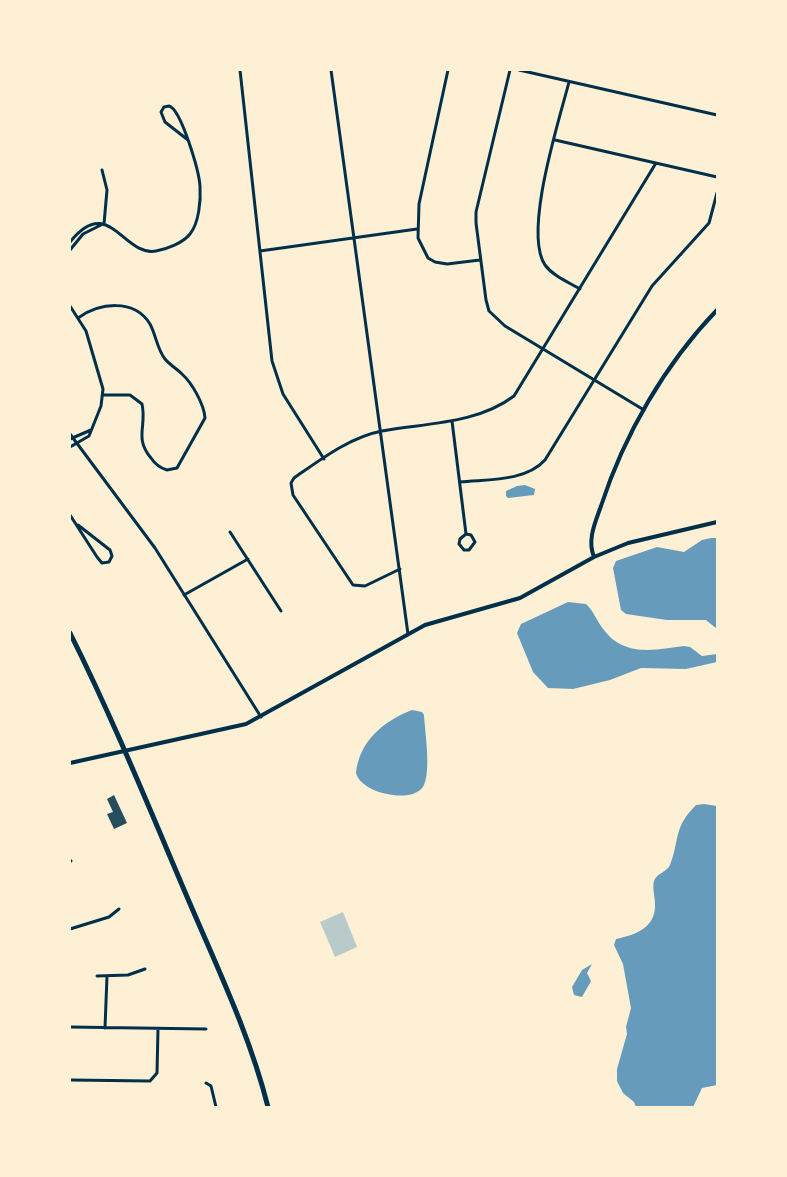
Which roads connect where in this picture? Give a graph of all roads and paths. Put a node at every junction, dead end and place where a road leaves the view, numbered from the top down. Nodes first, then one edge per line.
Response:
1 (240, 70) edge
2 (331, 70) edge
3 (448, 70) edge
4 (510, 70) edge
5 (519, 70) edge
6 (568, 82) junction
7 (717, 115) edge
8 (188, 140) junction
9 (555, 140) junction
10 (656, 163) junction
11 (102, 170) dead end
12 (717, 177) edge
13 (717, 193) edge
14 (104, 224) junction
15 (417, 229) junction
16 (355, 237) junction
17 (70, 242) edge
18 (70, 250) edge
19 (260, 251) junction
20 (480, 260) junction
21 (580, 289) junction
22 (70, 306) edge
23 (717, 310) edge
24 (78, 318) junction
25 (543, 349) junction
26 (593, 380) junction
27 (103, 395) junction
28 (644, 411) junction
29 (452, 421) junction
30 (91, 430) junction
31 (381, 431) junction
32 (70, 434) edge
33 (72, 439) edge
34 (78, 444) junction
35 (70, 446) edge
36 (324, 459) junction
37 (460, 482) junction
38 (70, 515) edge
39 (717, 522) edge
40 (78, 524) junction
41 (230, 532) dead end
42 (466, 534) junction
43 (594, 557) junction
44 (248, 559) junction
45 (400, 569) junction
46 (184, 595) junction
47 (281, 611) dead end
48 (70, 633) edge
49 (408, 634) junction
50 (261, 717) junction
51 (125, 750) junction
52 (70, 763) edge
53 (119, 909) dead end
54 (70, 929) edge
55 (145, 969) dead end
56 (97, 976) dead end
57 (107, 976) junction
58 (70, 1028) edge
59 (105, 1028) junction
60 (158, 1029) junction
61 (206, 1029) dead end
62 (70, 1080) edge
63 (206, 1082) dead end
64 (216, 1107) edge
65 (268, 1107) edge

1 - 19 street
2 - 16 street
3 - 15 street
4 - 20 street
5 - 6 street
6 - 7 street
6 - 9 street
8 - 8 street
8 - 14 street
9 - 10 street
9 - 21 street
10 - 12 street
10 - 21 street
11 - 14 street
13 - 26 street
14 - 17 street
14 - 18 street
15 - 16 street
15 - 20 street
16 - 19 street
16 - 31 street
19 - 36 street
20 - 25 street
21 - 25 street
22 - 24 street
23 - 28 street
24 - 27 street
24 - 27 street
25 - 26 street
25 - 29 street
26 - 28 street
26 - 37 street
27 - 30 street
28 - 43 street
29 - 31 street
29 - 37 street
30 - 33 street
30 - 34 street
31 - 36 street
31 - 45 street
32 - 33 street
33 - 34 street
34 - 35 street
34 - 46 street
36 - 45 street
37 - 42 street
38 - 40 street
39 - 43 street
40 - 40 street
41 - 44 street
42 - 42 street
43 - 49 street
44 - 46 street
44 - 47 street
45 - 49 street
46 - 50 street
48 - 51 main road
49 - 50 street
50 - 51 street
51 - 52 street
51 - 65 main road
53 - 54 street
55 - 57 street
56 - 57 street
57 - 59 street
58 - 59 street
59 - 60 street
60 - 61 street
60 - 62 street
63 - 64 street

